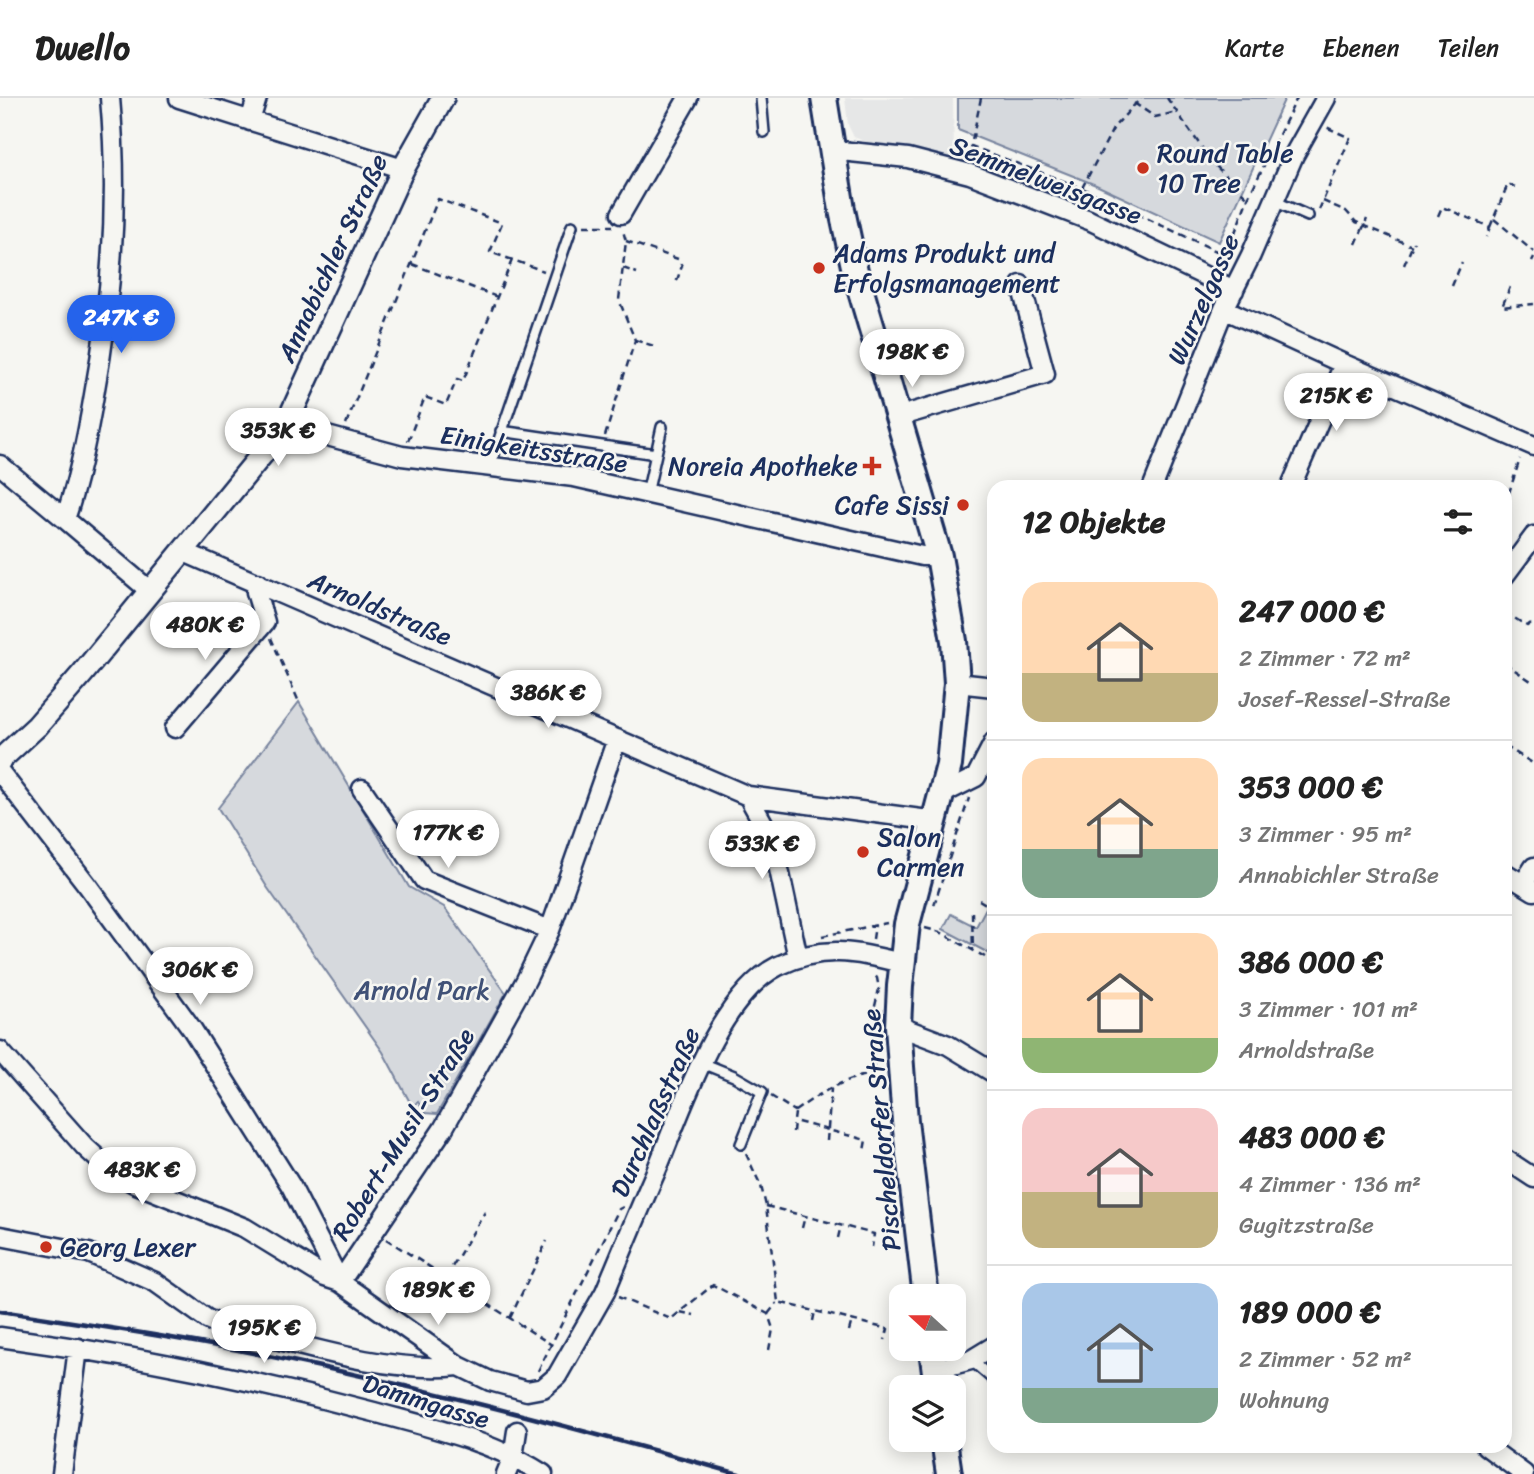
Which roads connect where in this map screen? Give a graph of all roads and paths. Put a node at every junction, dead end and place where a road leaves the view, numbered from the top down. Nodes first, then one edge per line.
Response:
1 (110, 98) edge
2 (179, 98) edge
3 (257, 98) edge
4 (443, 98) edge
5 (688, 98) edge
6 (761, 98) edge
7 (824, 98) edge
8 (981, 98) edge
9 (1141, 98) edge
10 (1167, 98) edge
11 (1297, 98) edge
12 (1326, 98) edge
13 (1133, 103) junction
14 (1177, 113) junction
15 (250, 121) junction
16 (1313, 121) junction
17 (764, 132) dead end
18 (831, 150) junction
19 (403, 169) junction
20 (1515, 187) dead end
21 (1082, 188) junction
22 (1248, 198) junction
23 (1274, 201) junction
24 (1323, 201) junction
25 (1318, 212) dead end
26 (621, 214) dead end
27 (1308, 216) dead end
28 (1438, 216) dead end
29 (1367, 219) dead end
30 (1494, 219) junction
31 (1364, 225) junction
32 (572, 226) joint
33 (1490, 227) junction
34 (1486, 237) dead end
35 (626, 241) junction
36 (1356, 244) dead end
37 (1227, 256) junction
38 (1533, 257) edge
39 (512, 260) junction
40 (1462, 262) dead end
41 (411, 264) junction
42 (1404, 265) dead end
43 (623, 268) junction
44 (636, 273) dead end
45 (555, 275) junction
46 (1218, 275) dead end
47 (676, 283) dead end
48 (1021, 285) dead end
49 (1452, 286) dead end
50 (1510, 287) dead end
51 (1234, 290) junction
52 (498, 297) junction
53 (1534, 304) edge
54 (1224, 309) junction
55 (635, 340) junction
56 (657, 347) dead end
57 (1344, 364) junction
58 (897, 416) junction
59 (286, 425) junction
60 (662, 427) dead end
61 (502, 431) junction
62 (340, 440) junction
63 (1533, 444) edge
64 (604, 447) junction
65 (656, 454) junction
66 (402, 456) junction
67 (0, 465) edge
68 (489, 466) junction
69 (1155, 480) edge
70 (1294, 480) edge
71 (1512, 482) edge
72 (647, 494) junction
73 (65, 519) junction
74 (1534, 536) edge
75 (184, 552) junction
76 (939, 556) junction
77 (1512, 566) edge
78 (258, 583) junction
79 (150, 592) junction
80 (1512, 617) edge
81 (1534, 621) edge
82 (265, 622) junction
83 (1512, 668) edge
84 (957, 683) junction
85 (1534, 683) edge
86 (987, 686) edge
87 (299, 702) dead end
88 (175, 728) dead end
89 (617, 739) junction
90 (1512, 750) edge
91 (987, 755) edge
92 (0, 760) edge
93 (1534, 764) edge
94 (0, 772) edge
95 (974, 778) junction
96 (362, 789) dead end
97 (942, 794) junction
98 (748, 796) junction
99 (936, 821) junction
100 (1534, 867) edge
101 (1512, 878) edge
102 (1528, 888) edge
103 (979, 900) dead end
104 (987, 905) edge
105 (933, 907) dead end
106 (972, 912) dead end
107 (876, 924) junction
108 (916, 926) junction
109 (550, 930) junction
110 (797, 950) junction
111 (973, 951) junction
112 (871, 956) junction
113 (987, 958) edge
114 (902, 963) junction
115 (898, 1026) junction
116 (0, 1051) edge
117 (702, 1063) junction
118 (987, 1069) edge
119 (831, 1089) junction
120 (762, 1092) junction
121 (795, 1111) junction
122 (794, 1121) junction
123 (828, 1130) junction
124 (793, 1132) dead end
125 (827, 1141) dead end
126 (741, 1144) joint
127 (864, 1151) dead end
128 (1512, 1164) edge
129 (1534, 1178) edge
130 (766, 1206) junction
131 (485, 1212) dead end
132 (805, 1216) junction
133 (841, 1225) junction
134 (802, 1228) dead end
135 (375, 1232) junction
136 (0, 1236) edge
137 (838, 1238) dead end
138 (547, 1241) dead end
139 (872, 1247) dead end
140 (446, 1277) junction
141 (340, 1282) junction
142 (924, 1284) edge
143 (605, 1292) junction
144 (778, 1302) junction
145 (815, 1311) junction
146 (680, 1312) junction
147 (768, 1314) junction
148 (694, 1315) dead end
149 (510, 1318) junction
150 (852, 1320) junction
151 (813, 1321) dead end
152 (849, 1331) dead end
153 (0, 1337) edge
154 (885, 1340) dead end
155 (78, 1348) junction
156 (769, 1350) dead end
157 (987, 1350) edge
158 (569, 1356) junction
159 (971, 1360) junction
160 (460, 1366) junction
161 (934, 1369) edge
162 (987, 1374) edge
163 (517, 1431) dead end
164 (945, 1452) edge
165 (1496, 1453) edge
166 (513, 1457) junction
167 (62, 1474) edge
168 (506, 1474) edge
169 (543, 1474) edge
170 (948, 1474) edge
171 (1524, 1474) edge

1 - 73 street
2 - 15 street
3 - 15 street
4 - 19 street, Annabichler Straße
5 - 26 street
6 - 17 lane
7 - 18 main road, Pischeldorfer Straße
8 - 21 path
9 - 13 path
10 - 14 path
11 - 22 path
12 - 16 street, Wurzelgasse
13 - 14 path
13 - 21 path
14 - 22 path
15 - 19 street
16 - 23 street, Wurzelgasse
16 - 24 path
18 - 51 street, Semmelweisgasse
18 - 58 main road, Pischeldorfer Straße
19 - 59 street, Annabichler Straße
20 - 30 path
21 - 37 path
22 - 37 path
23 - 27 lane
23 - 51 street, Wurzelgasse
24 - 25 path
24 - 31 path
28 - 33 path
29 - 31 path
30 - 33 path
30 - 38 path
31 - 36 path
31 - 42 path
32 - 35 path
32 - 45 lane
33 - 34 path
35 - 43 path
35 - 47 path
37 - 46 path
39 - 41 path
39 - 45 path
39 - 52 path
40 - 49 path
41 - 52 path
41 - 62 path
43 - 44 path
43 - 55 path
45 - 61 lane
48 - 58 street
50 - 53 path
51 - 54 street, Wurzelgasse
52 - 66 path
54 - 57 street
54 - 69 street, Wurzelgasse
55 - 56 path
55 - 64 path
57 - 63 street
57 - 70 street
58 - 76 main road, Pischeldorfer Straße
59 - 62 street, Einigkeitsstraße
59 - 75 street, Annabichler Straße
60 - 65 lane
61 - 64 lane
61 - 68 lane
62 - 66 street, Einigkeitsstraße
63 - 71 path
64 - 65 lane
65 - 72 lane
66 - 68 street, Einigkeitsstraße
67 - 73 street
68 - 72 street, Einigkeitsstraße
72 - 76 street, Einigkeitsstraße
73 - 79 street
74 - 77 street
75 - 78 street, Arnoldstraße
75 - 79 street, Annabichler Straße
76 - 84 main road, Pischeldorfer Straße
78 - 82 street
78 - 89 street, Arnoldstraße
79 - 92 street, Annabichler Straße
80 - 81 path
82 - 87 path
82 - 88 street
83 - 85 path
84 - 86 street
84 - 97 main road, Pischeldorfer Straße
89 - 98 street, Arnoldstraße
89 - 109 street, Robert-Musil-Straße
90 - 93 path
91 - 95 street
94 - 141 street
95 - 97 street
95 - 105 path
96 - 109 street
97 - 99 main road, Pischeldorfer Straße
98 - 99 street, Arnoldstraße
98 - 110 street
99 - 108 main road, Pischeldorfer Straße
100 - 102 street
101 - 102 street
103 - 104 path
106 - 111 path
107 - 108 path
107 - 110 path
107 - 112 path
108 - 111 path
108 - 114 main road, Pischeldorfer Straße
109 - 135 street, Robert-Musil-Straße
110 - 112 street, Durchlaßstraße
110 - 117 street, Durchlaßstraße
111 - 113 path
112 - 114 street, Durchlaßstraße
112 - 119 path
114 - 115 main road, Pischeldorfer Straße
115 - 118 street
115 - 142 main road, Pischeldorfer Straße
116 - 141 street
117 - 120 lane
117 - 143 street, Durchlaßstraße
119 - 121 path
119 - 123 path
120 - 121 path
120 - 126 lane
121 - 122 path
122 - 123 path
122 - 124 path
123 - 125 path
123 - 127 path
126 - 130 path
128 - 129 street
130 - 132 path
130 - 144 path
131 - 140 path
132 - 133 path
132 - 134 path
133 - 137 path
133 - 139 path
135 - 140 path
135 - 141 street, Robert-Musil-Straße
136 - 160 street
138 - 149 path
140 - 149 path
141 - 160 street
143 - 146 path
143 - 158 street, Durchlaßstraße
144 - 145 path
144 - 147 path
145 - 150 path
145 - 151 path
146 - 147 path
146 - 148 path
147 - 156 path
149 - 158 path
150 - 152 path
150 - 154 path
153 - 155 street, Dammgasse
155 - 166 street, Dammgasse
155 - 167 street
157 - 159 street
158 - 160 street, Durchlaßstraße
159 - 161 street
159 - 162 lane
163 - 166 street
164 - 170 main road
165 - 171 street
166 - 168 street
166 - 169 street, Dammgasse

